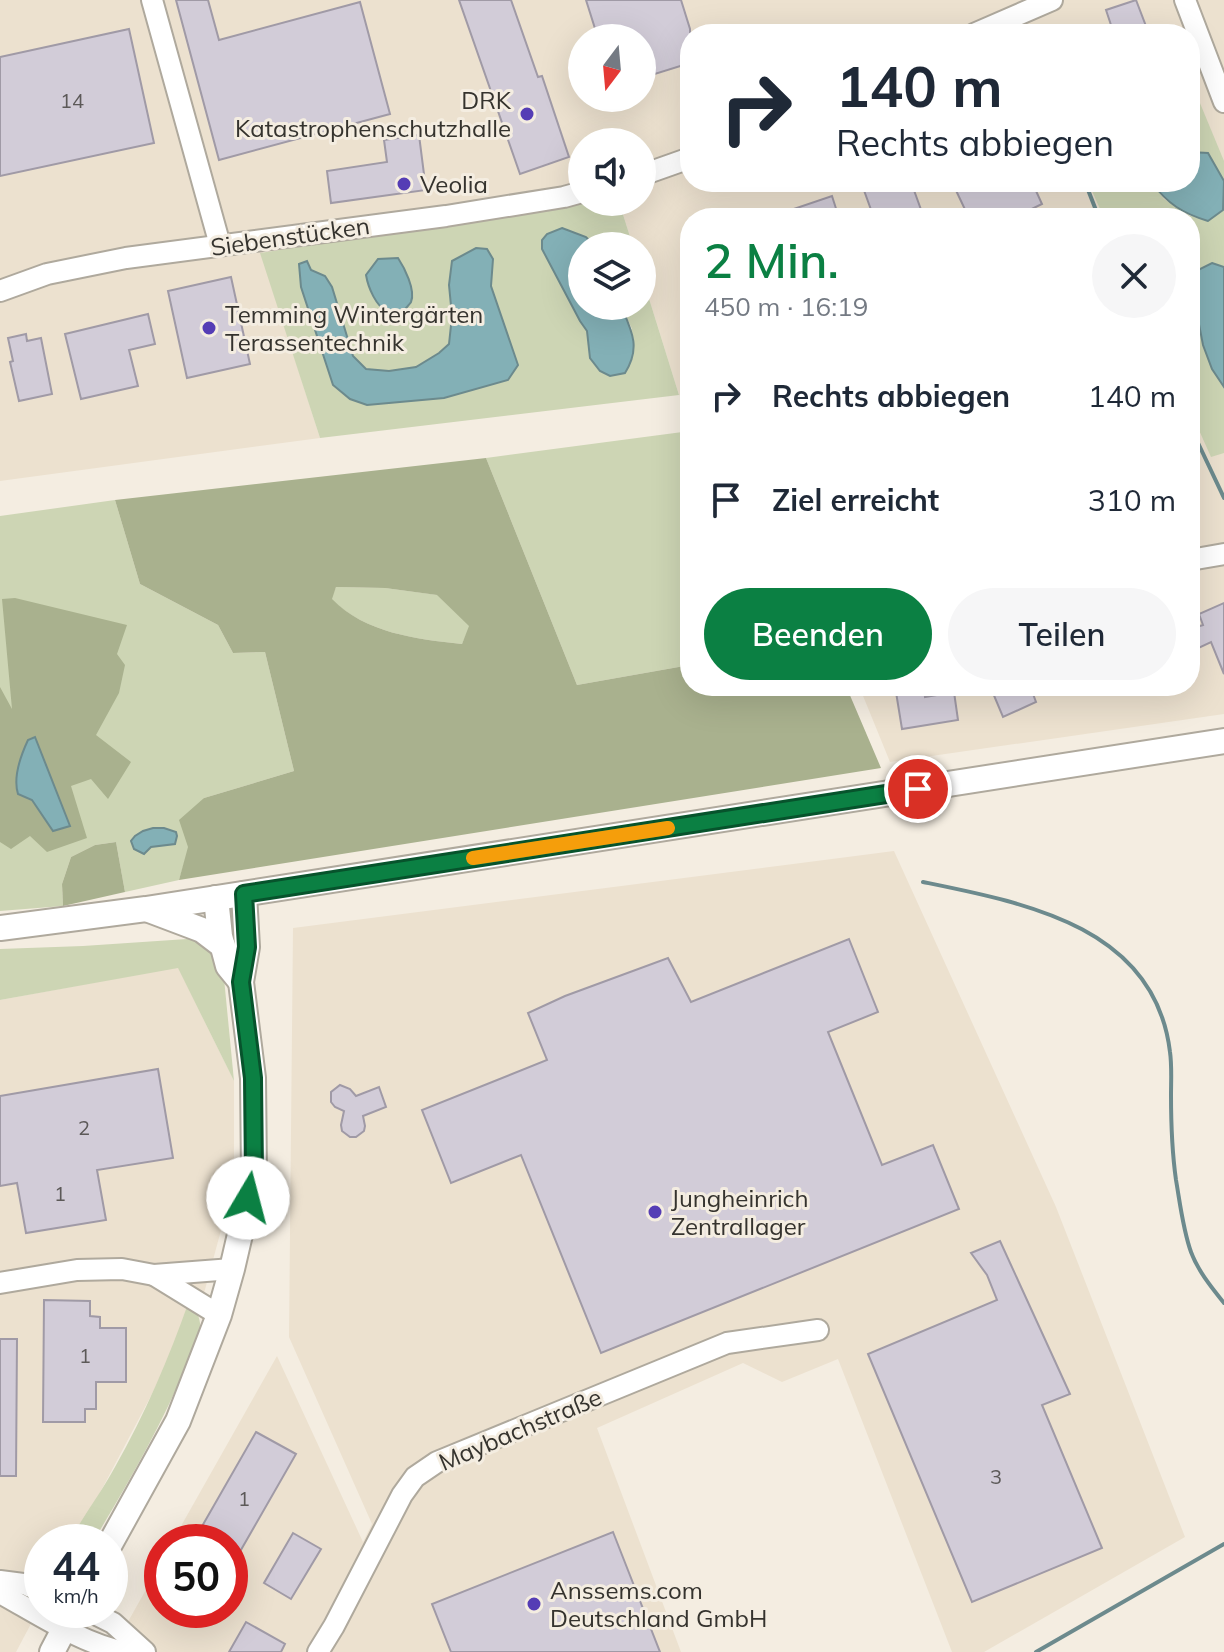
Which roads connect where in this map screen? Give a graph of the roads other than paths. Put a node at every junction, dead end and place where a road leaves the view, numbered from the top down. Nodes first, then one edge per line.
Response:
1 (152, 0) edge
2 (1052, 0) edge
3 (1185, 0) edge
4 (997, 24) edge
5 (1194, 24) edge
6 (1200, 39) edge
7 (1224, 102) edge
8 (680, 162) edge
9 (656, 170) edge
10 (568, 194) edge
11 (220, 245) junction
12 (0, 291) edge
13 (1224, 554) edge
14 (1200, 558) edge
15 (1224, 741) edge
16 (244, 894) junction
17 (216, 898) junction
18 (146, 909) junction
19 (0, 928) edge
20 (223, 946) junction
21 (241, 982) junction
22 (232, 1269) junction
23 (154, 1275) junction
24 (0, 1283) edge
25 (219, 1315) junction
26 (818, 1330) dead end
27 (121, 1524) edge
28 (0, 1581) edge
29 (24, 1584) edge
30 (0, 1593) edge
31 (24, 1602) edge
32 (64, 1628) edge
33 (80, 1628) edge
34 (119, 1628) edge
35 (52, 1652) edge
36 (125, 1652) edge
37 (145, 1652) edge
38 (318, 1652) edge

1 - 11 street
2 - 4 street
3 - 5 street
6 - 7 street
8 - 9 street
10 - 11 street, Siebenstücken
11 - 12 street, Siebenstücken
13 - 14 street
15 - 16 main road
16 - 17 main road
16 - 21 main road
17 - 18 main road
17 - 20 main road
18 - 19 main road
18 - 20 main road
20 - 21 main road
21 - 22 main road
22 - 23 street
22 - 25 main road
23 - 24 street
23 - 25 street
25 - 27 main road
26 - 38 street, Maybachstraße
28 - 29 street
30 - 31 street
32 - 35 main road
33 - 36 street
34 - 37 street

